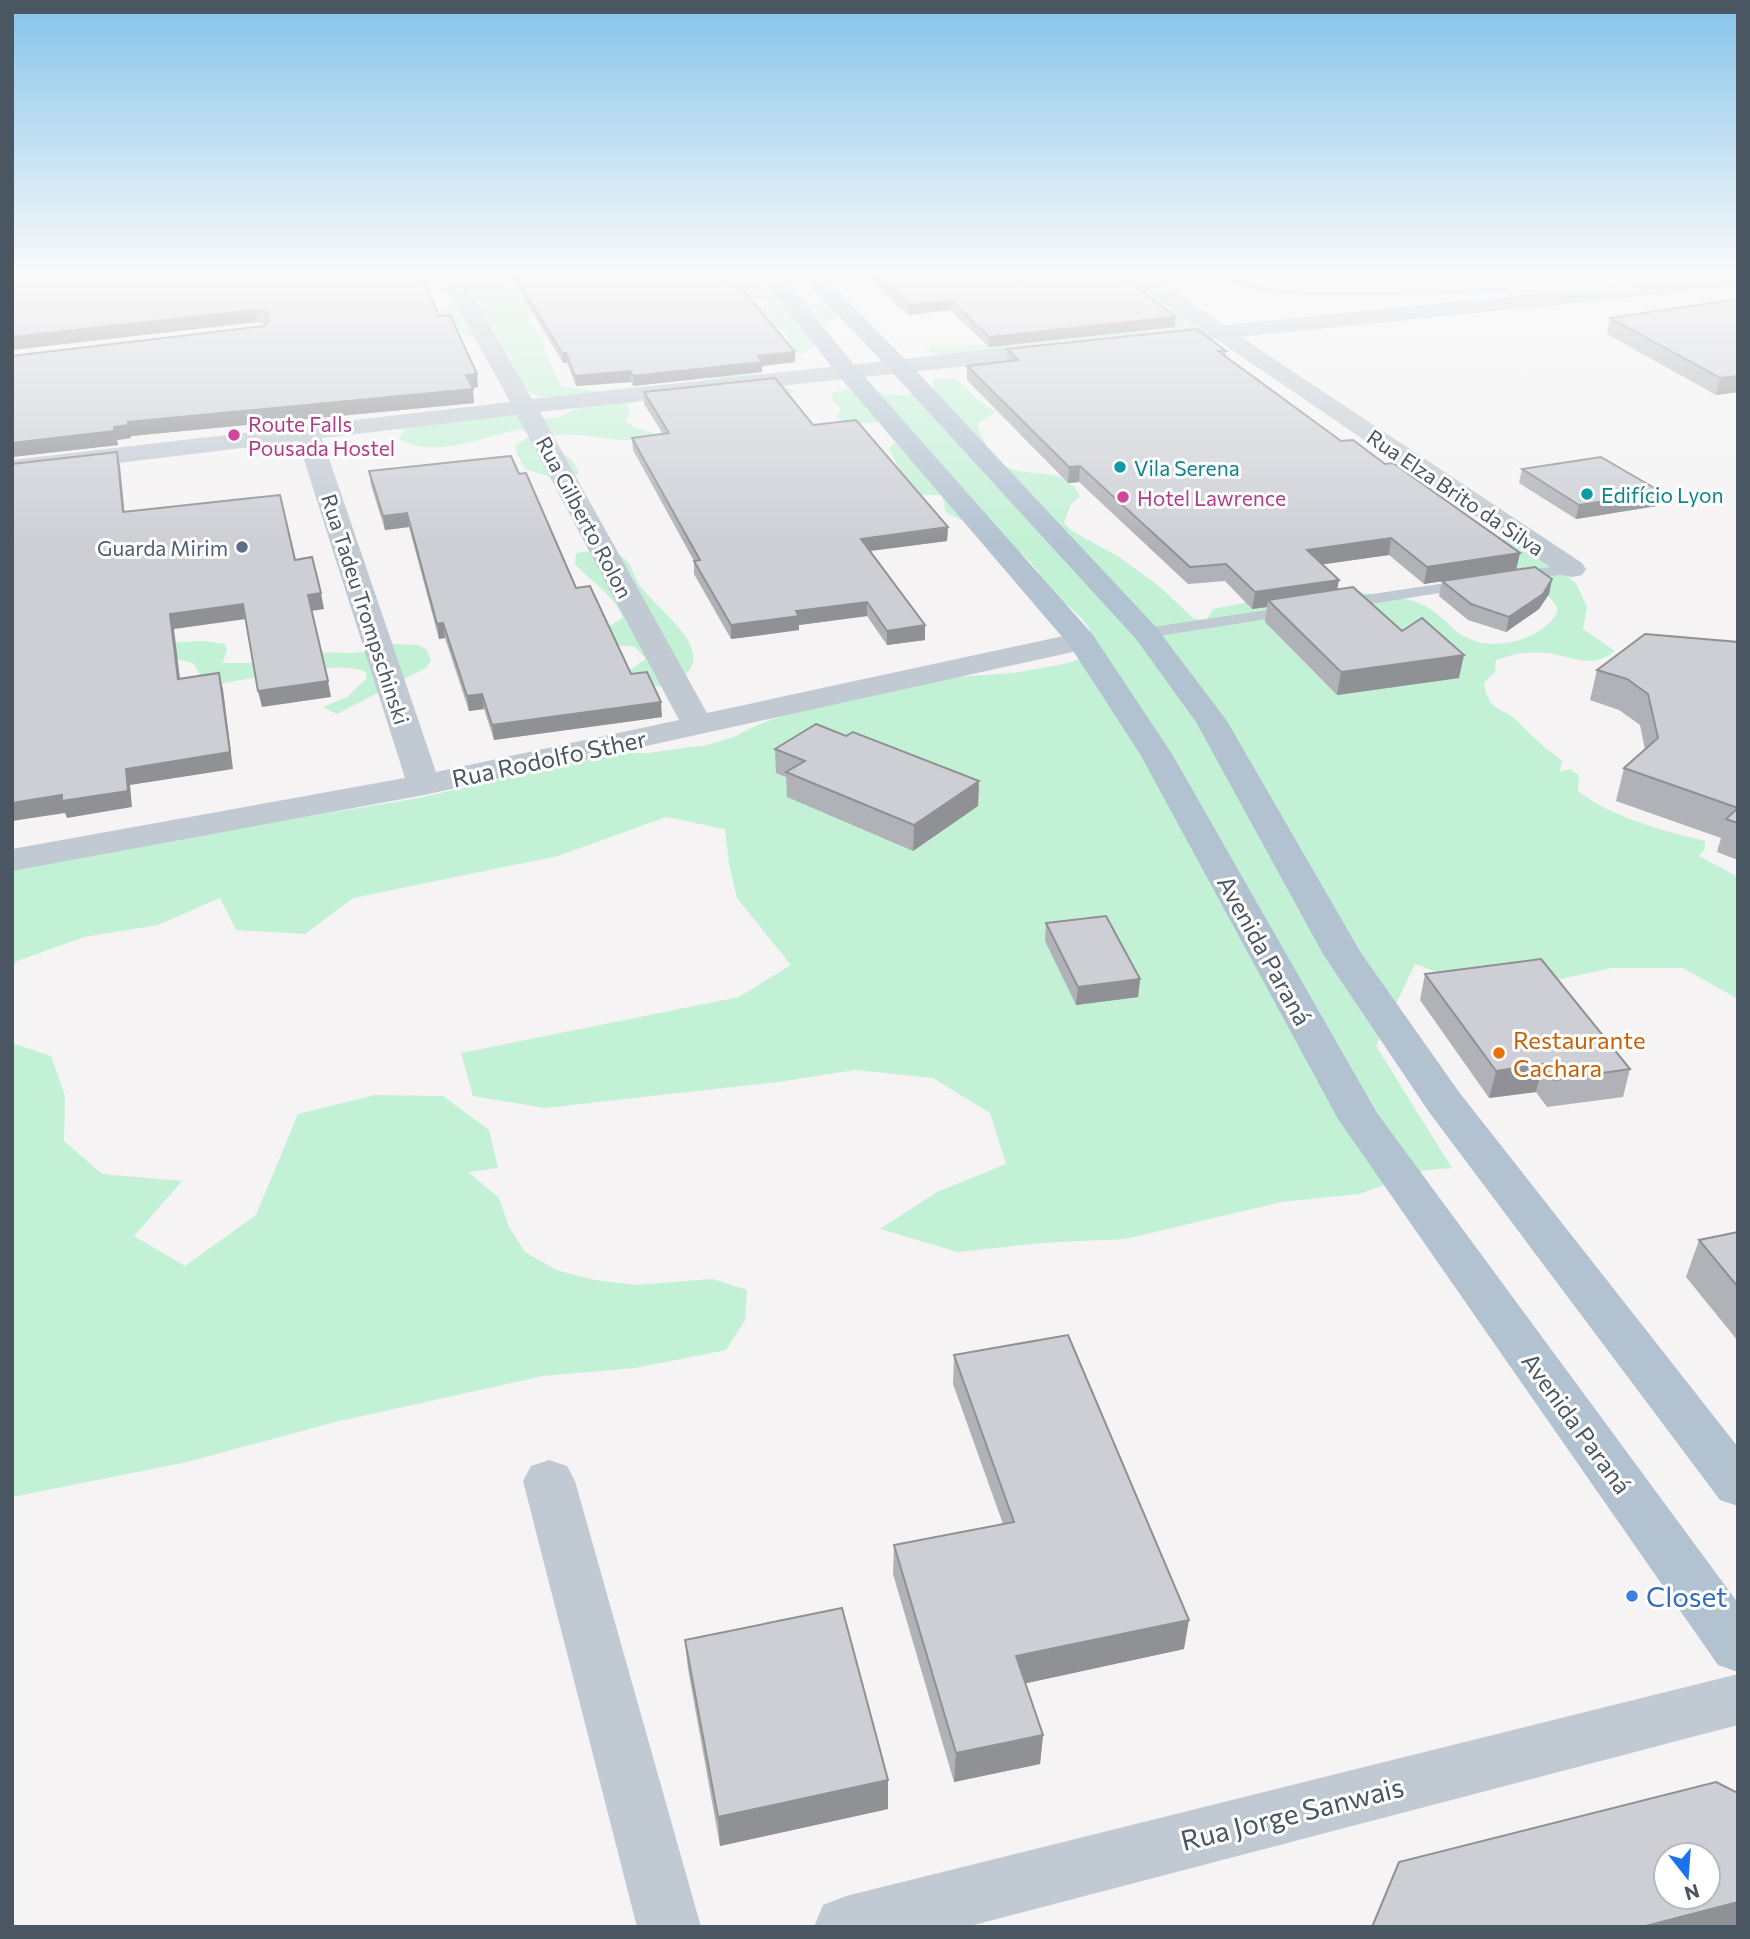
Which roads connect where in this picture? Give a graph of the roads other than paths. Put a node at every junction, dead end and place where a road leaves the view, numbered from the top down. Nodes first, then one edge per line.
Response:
1 (500, 363) edge
2 (840, 363) edge
3 (897, 363) edge
4 (923, 363) edge
5 (1264, 363) edge
6 (899, 366) junction
7 (847, 372) junction
8 (525, 407) junction
9 (307, 433) junction
10 (12, 468) edge
11 (1572, 569) joint
12 (1503, 579) edge
13 (1475, 583) edge
14 (1146, 633) junction
15 (1082, 641) junction
16 (698, 726) junction
17 (424, 785) junction
18 (12, 860) edge
19 (549, 1481) dead end
20 (1738, 1485) edge
21 (1738, 1648) edge
22 (1738, 1699) edge
23 (669, 1927) edge
24 (846, 1927) edge

1 - 8 street, Rua Gilberto Rolon
2 - 7 main road, Avenida Paraná
3 - 6 main road
4 - 6 street
5 - 11 street, Rua Elza Brito da Silva
6 - 7 street
6 - 14 main road
7 - 8 street
7 - 15 main road, Avenida Paraná
8 - 9 street
8 - 16 street, Rua Gilberto Rolon
9 - 10 street
9 - 17 street, Rua Tadeu Trompschinski
11 - 12 lane
13 - 14 lane
14 - 20 main road
15 - 16 street, Rua Rodolfo Sther
15 - 21 main road, Avenida Paraná
16 - 17 street, Rua Rodolfo Sther
17 - 18 street, Rua Rodolfo Sther
19 - 23 street
22 - 24 street, Rua Jorge Sanwais

